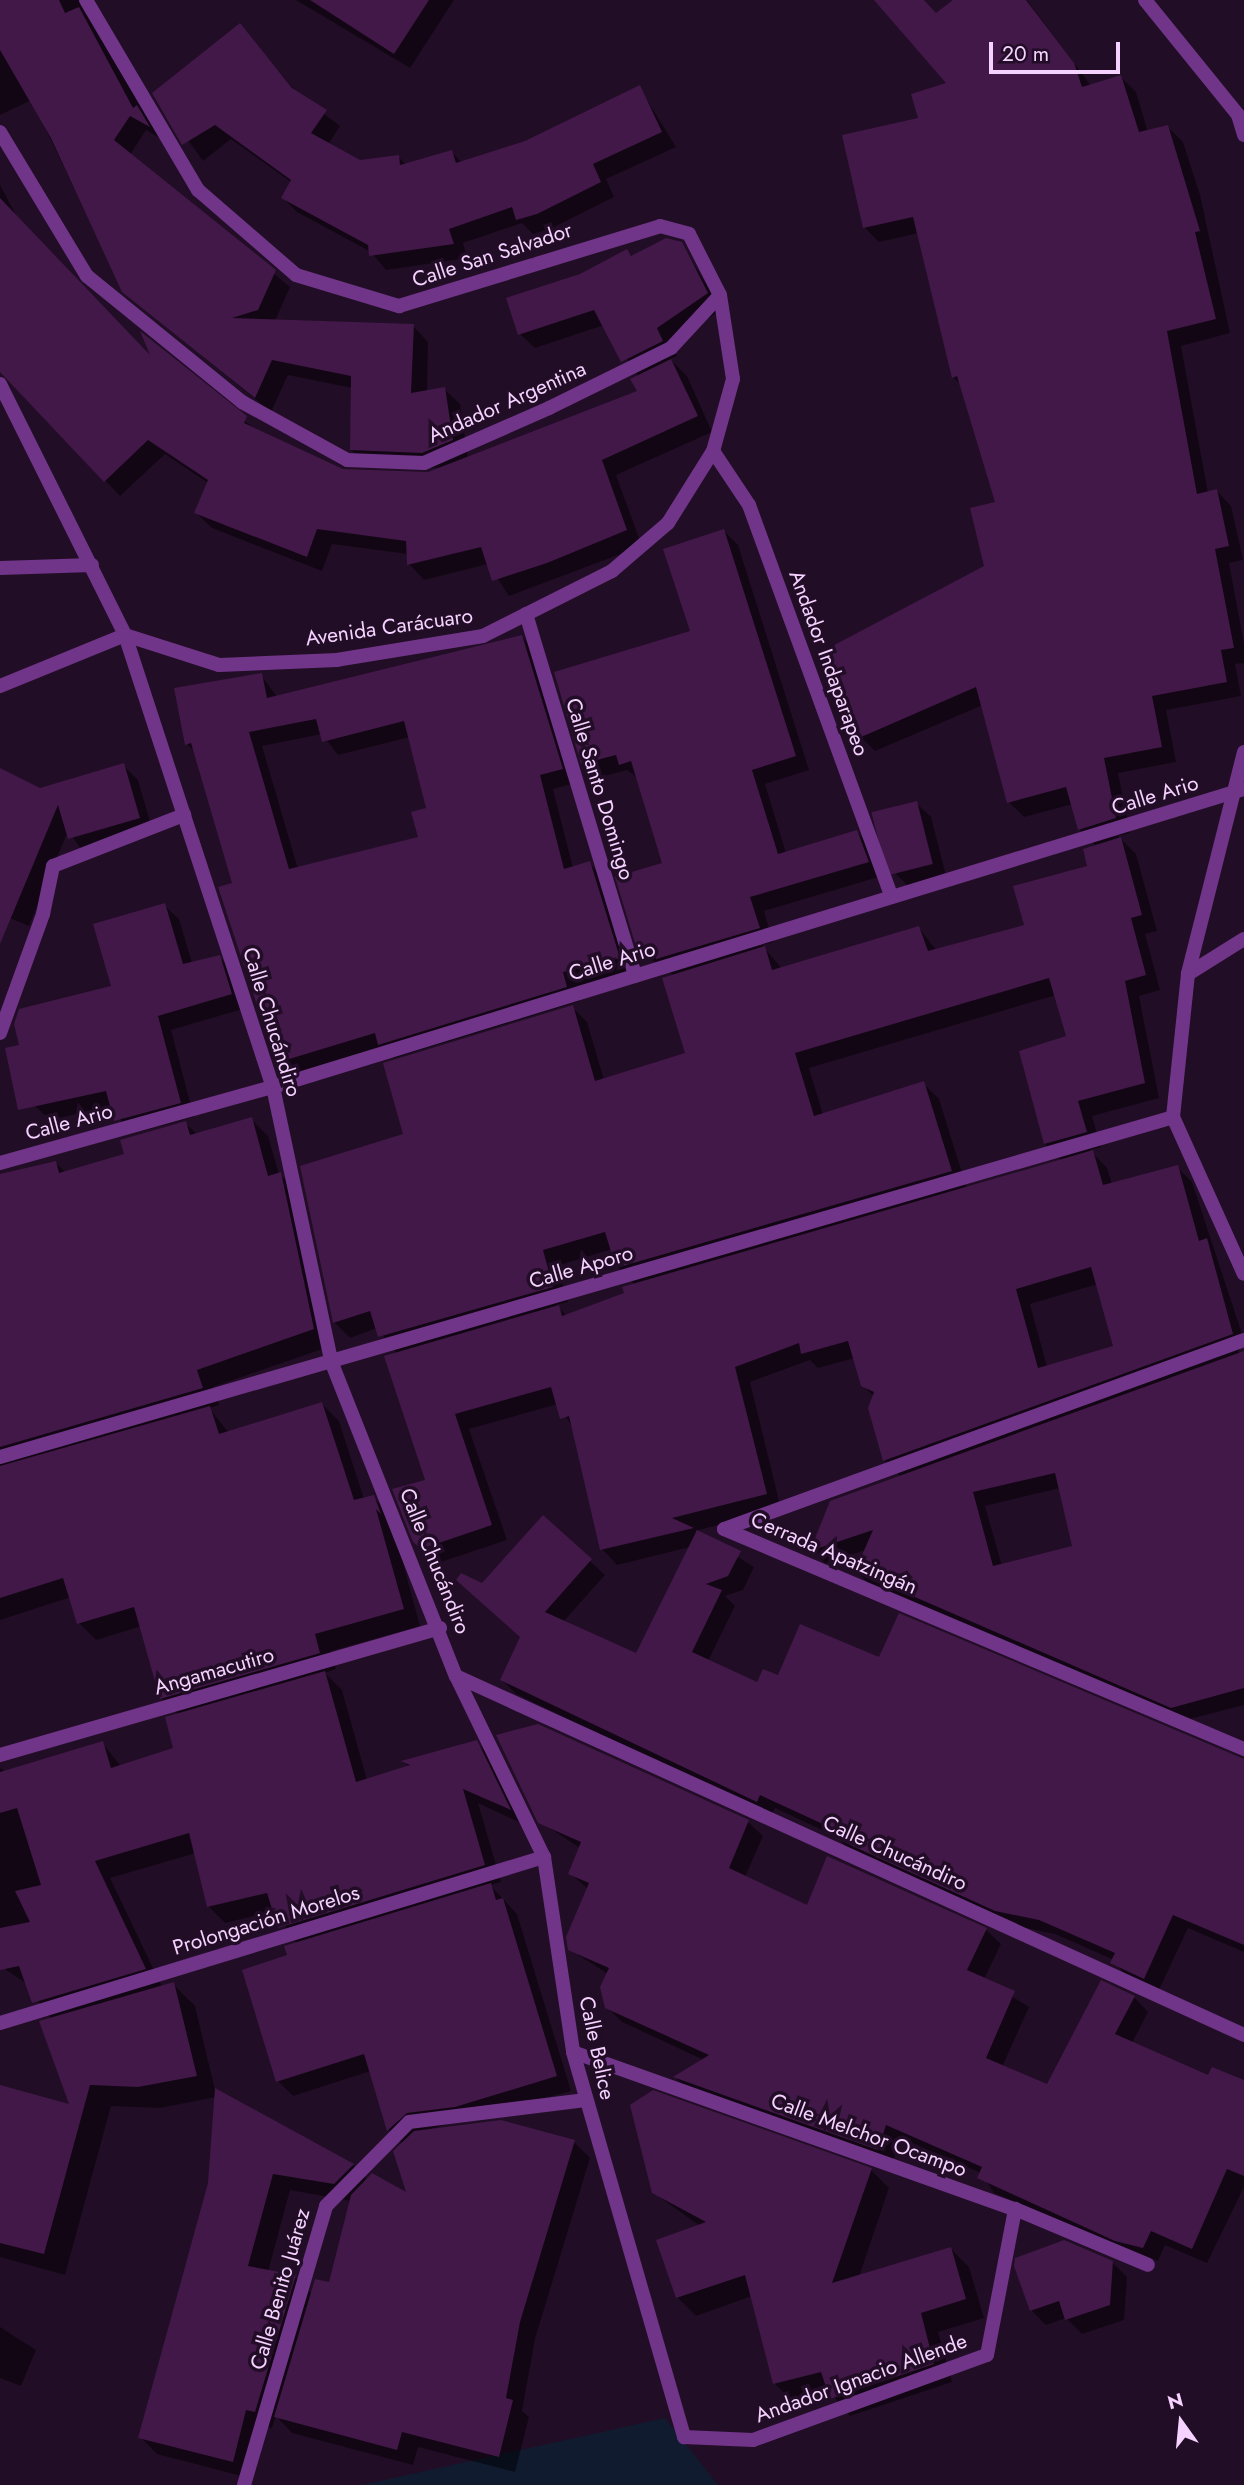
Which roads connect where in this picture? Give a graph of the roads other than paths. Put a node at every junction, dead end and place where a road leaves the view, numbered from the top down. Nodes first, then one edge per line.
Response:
1 (86, 0) edge
2 (1145, 0) edge
3 (0, 132) edge
4 (1244, 135) edge
5 (720, 295) junction
6 (0, 384) edge
7 (713, 451) junction
8 (92, 565) junction
9 (0, 568) edge
10 (526, 614) junction
11 (125, 635) junction
12 (0, 686) edge
13 (1244, 752) edge
14 (1240, 791) edge
15 (184, 815) junction
16 (892, 897) junction
17 (1244, 939) edge
18 (1188, 974) junction
19 (635, 976) junction
20 (0, 1033) edge
21 (273, 1087) junction
22 (1173, 1117) junction
23 (0, 1163) edge
24 (1244, 1274) edge
25 (1244, 1340) edge
26 (331, 1361) junction
27 (0, 1457) edge
28 (440, 1628) junction
29 (456, 1676) junction
30 (1244, 1749) edge
31 (0, 1755) edge
32 (544, 1857) junction
33 (0, 2023) edge
34 (1244, 2035) edge
35 (573, 2052) junction
36 (586, 2100) junction
37 (1015, 2209) junction
38 (1148, 2265) dead end
39 (684, 2437) joint
40 (244, 2485) edge

1 - 5 street, Calle San Salvador
2 - 4 street
3 - 5 street, Andador Argentina
5 - 7 street, Avenida Carácuaro
6 - 8 street
7 - 10 street, Avenida Carácuaro
7 - 16 street, Andador Indaparapeo
8 - 9 street
8 - 11 street
10 - 11 street, Avenida Carácuaro
10 - 19 street, Calle Santo Domingo
11 - 12 street
11 - 15 street, Calle Chucándiro
13 - 14 street
14 - 16 street, Calle Ario
14 - 18 street
15 - 20 street
15 - 21 street, Calle Chucándiro
16 - 19 street, Calle Ario
17 - 18 street
18 - 22 street
19 - 21 street, Calle Ario
21 - 23 street, Calle Ario
21 - 26 street, Calle Chucándiro
22 - 24 street
22 - 26 street, Calle Aporo
25 - 30 street, Cerrada Apatzingán
26 - 27 street, Calle Aporo
26 - 28 street, Calle Chucándiro
28 - 29 street, Calle Chucándiro
28 - 31 street, Angamacutiro
29 - 32 street, Calle Belice
29 - 34 street, Calle Chucándiro
32 - 33 street, Prolongación Morelos
32 - 35 street, Calle Belice
35 - 36 street, Calle Belice
35 - 37 street, Calle Melchor Ocampo
36 - 39 street, Calle Belice
36 - 40 street, Calle Benito Juárez
37 - 38 street, Calle Melchor Ocampo
37 - 39 street, Andador Ignacio Allende

